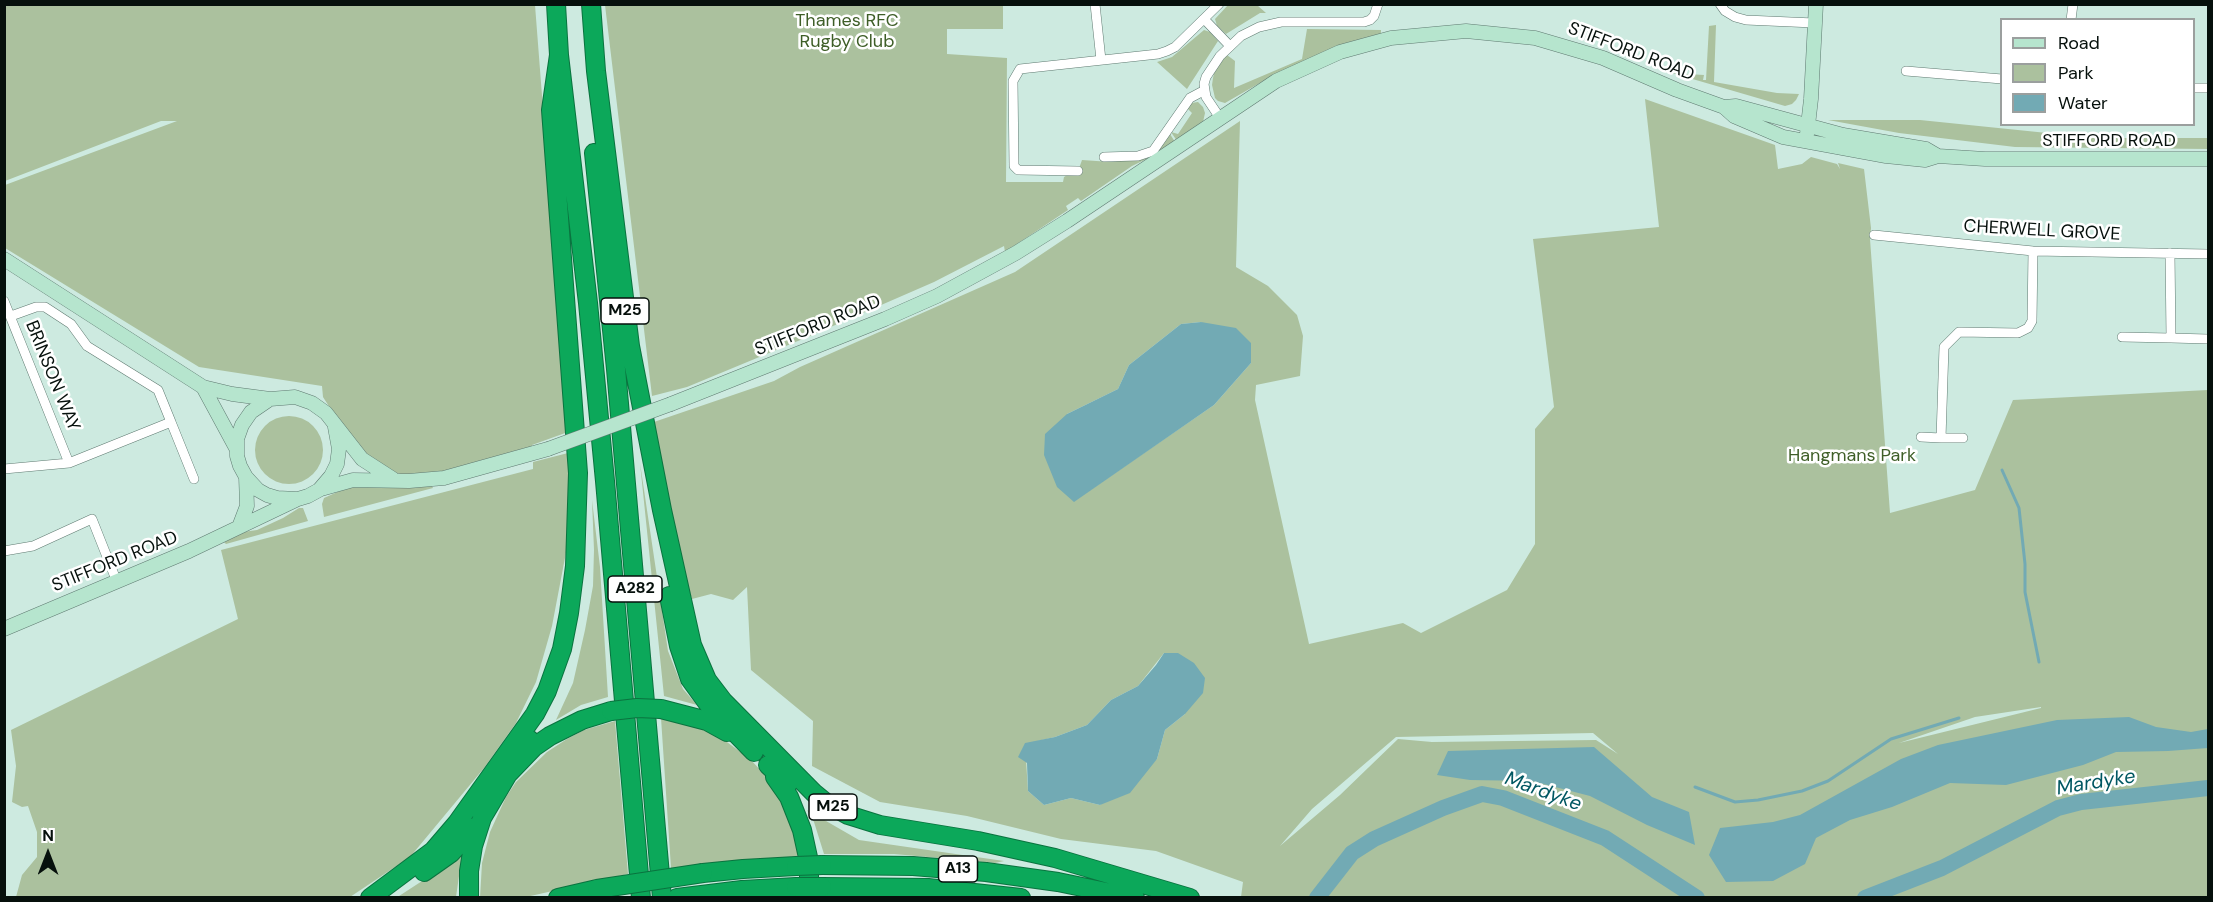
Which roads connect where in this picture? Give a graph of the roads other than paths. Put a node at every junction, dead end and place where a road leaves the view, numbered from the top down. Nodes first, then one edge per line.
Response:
1 (556, 4) edge
2 (579, 4) edge
3 (591, 4) edge
4 (1095, 4) edge
5 (1219, 4) edge
6 (1378, 4) edge
7 (1720, 4) edge
8 (1816, 4) edge
9 (1204, 19) junction
10 (1814, 22) junction
11 (1230, 46) junction
12 (559, 55) junction
13 (1101, 60) junction
14 (1906, 71) dead end
15 (2000, 80) edge
16 (1205, 90) junction
17 (1724, 107) junction
18 (1220, 118) junction
19 (1809, 126) junction
20 (1806, 142) junction
21 (1938, 156) junction
22 (1104, 158) dead end
23 (2208, 159) edge
24 (1078, 171) dead end
25 (573, 186) junction
26 (1874, 235) dead end
27 (2032, 251) junction
28 (2170, 253) junction
29 (2208, 254) edge
30 (4, 259) edge
31 (608, 292) junction
32 (4, 301) edge
33 (11, 316) junction
34 (2121, 337) dead end
35 (2171, 338) junction
36 (2208, 339) edge
37 (203, 387) junction
38 (270, 399) junction
39 (171, 423) junction
40 (335, 427) junction
41 (1921, 437) dead end
42 (1941, 438) junction
43 (1963, 438) dead end
44 (236, 448) junction
45 (69, 463) junction
46 (4, 469) edge
47 (246, 477) junction
48 (194, 479) dead end
49 (393, 479) junction
50 (626, 485) joint
51 (319, 490) junction
52 (298, 499) junction
53 (239, 527) junction
54 (4, 551) edge
55 (117, 582) junction
56 (4, 629) edge
57 (761, 759) junction
58 (508, 774) junction
59 (482, 818) junction
60 (1075, 866) junction
61 (809, 890) edge
62 (369, 897) edge
63 (382, 897) edge
64 (469, 897) edge
65 (558, 897) edge
66 (640, 897) edge
67 (662, 897) edge
68 (677, 897) edge
69 (1021, 897) edge
70 (1135, 897) edge
71 (1190, 897) edge

1 - 12 highway, M25
2 - 31 highway, M25
3 - 60 highway, M25
4 - 13 street
5 - 9 street
6 - 11 street
7 - 10 street
8 - 10 main road
9 - 11 street
9 - 13 street
10 - 19 main road
11 - 16 street
12 - 25 highway, M25
12 - 62 highway, M25
13 - 24 street
14 - 15 street
16 - 18 street
16 - 22 street
17 - 18 main road, STIFFORD ROAD
17 - 19 main road, STIFFORD ROAD
17 - 20 main road, STIFFORD ROAD
18 - 49 main road, STIFFORD ROAD, bridge
19 - 20 main road
19 - 21 main road, STIFFORD ROAD
20 - 21 main road, STIFFORD ROAD
21 - 23 main road, STIFFORD ROAD
25 - 58 highway, M25
25 - 66 highway, M25
26 - 27 street, CHERWELL GROVE
27 - 28 street, CHERWELL GROVE
27 - 42 street
28 - 29 street, CHERWELL GROVE
28 - 35 street
30 - 37 main road
31 - 50 highway, M25
31 - 57 highway, M25
32 - 33 street, BRINSON WAY
33 - 39 street
33 - 45 street, BRINSON WAY
34 - 35 street
35 - 36 street
37 - 38 main road
37 - 44 main road
38 - 40 main road
38 - 44 main road
39 - 45 street
39 - 48 street
40 - 49 main road
40 - 51 main road
41 - 42 street
42 - 43 street
44 - 47 main road
45 - 46 street
47 - 52 main road
47 - 53 main road
49 - 51 main road, STIFFORD ROAD
50 - 67 highway, A282
51 - 52 main road
52 - 53 main road, STIFFORD ROAD
53 - 55 main road, STIFFORD ROAD
54 - 55 street
55 - 56 main road, STIFFORD ROAD
57 - 58 highway, bridge
57 - 60 highway
57 - 61 highway
58 - 59 highway
59 - 63 highway
59 - 64 highway
60 - 71 highway
61 - 68 highway, A13
61 - 69 highway, A13
65 - 70 highway, A13, bridge

